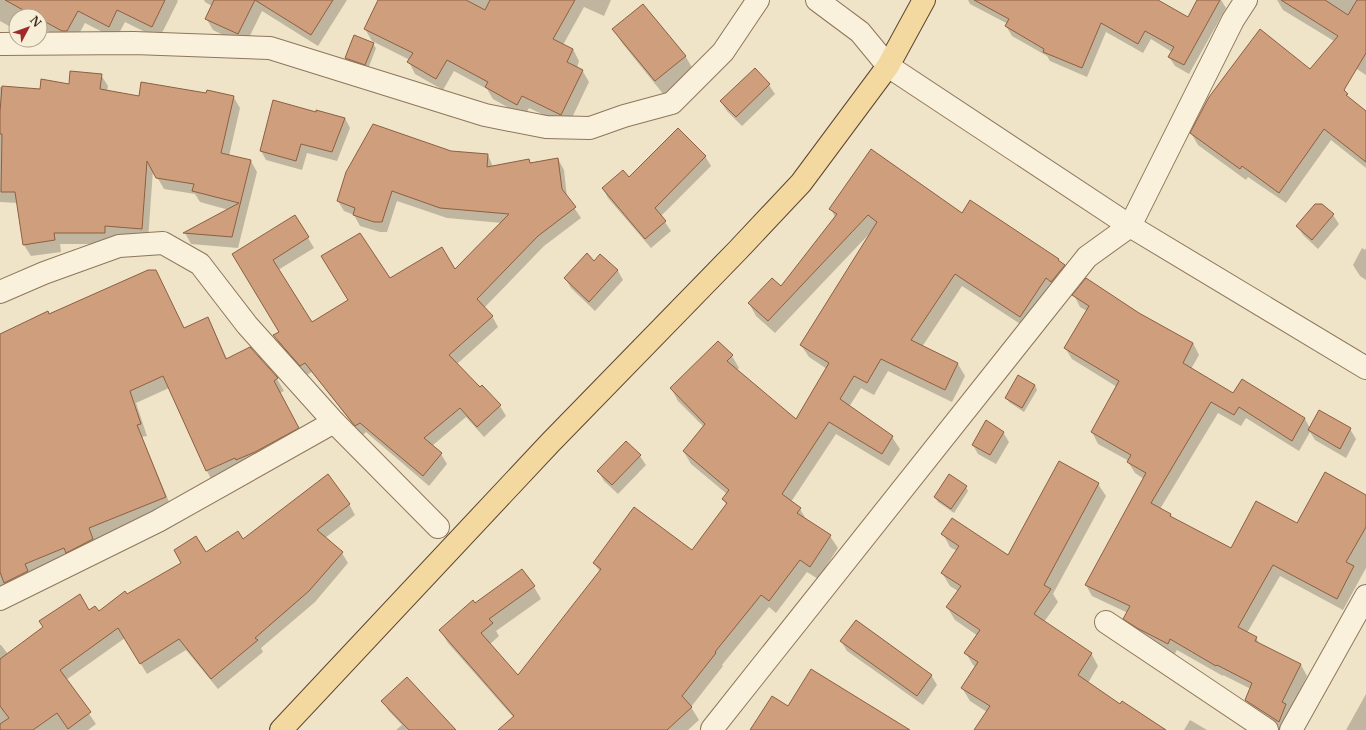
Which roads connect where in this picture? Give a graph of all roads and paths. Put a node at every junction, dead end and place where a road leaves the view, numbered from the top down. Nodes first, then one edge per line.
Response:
1 (758, 0) edge
2 (817, 0) edge
3 (924, 0) edge
4 (1246, 0) edge
5 (0, 44) edge
6 (888, 66) junction
7 (1130, 226) junction
8 (0, 292) edge
9 (1366, 368) edge
10 (334, 422) junction
11 (438, 528) dead end
12 (1366, 596) edge
13 (0, 599) edge
14 (1106, 622) dead end
15 (712, 729) edge
16 (280, 730) edge
17 (1267, 730) edge
18 (1292, 730) edge

1 - 5 street
2 - 6 street
3 - 6 main road
4 - 7 street
6 - 7 street
6 - 16 main road
7 - 9 street
7 - 15 street
8 - 10 street
10 - 11 street
10 - 13 street
12 - 18 street
14 - 17 street

